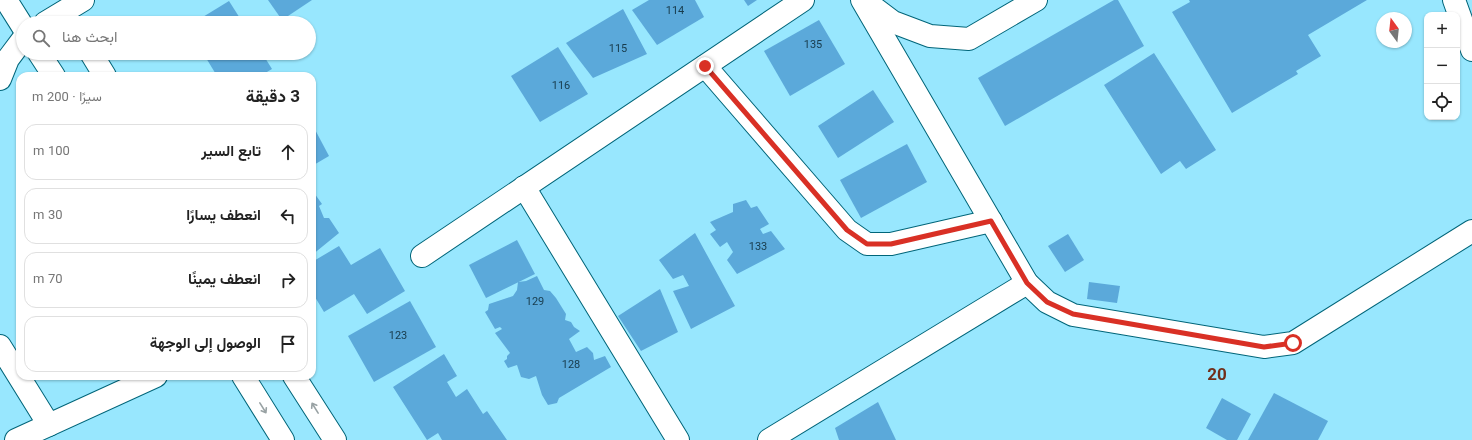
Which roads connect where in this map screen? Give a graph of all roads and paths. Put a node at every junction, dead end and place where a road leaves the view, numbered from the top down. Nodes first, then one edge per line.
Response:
1 (6, 0) edge
2 (83, 0) edge
3 (803, 0) edge
4 (863, 0) edge
5 (1036, 0) edge
6 (1454, 0) edge
7 (64, 11) edge
8 (16, 16) edge
9 (16, 48) edge
10 (1472, 50) edge
11 (44, 60) edge
12 (95, 60) edge
13 (705, 66) junction
14 (51, 72) edge
15 (103, 72) edge
16 (0, 79) edge
17 (524, 187) junction
18 (991, 221) junction
19 (1472, 231) edge
20 (422, 256) dead end
21 (1027, 283) junction
22 (0, 346) edge
23 (16, 372) edge
24 (21, 380) edge
25 (147, 380) edge
26 (245, 380) edge
27 (297, 380) edge
28 (49, 425) junction
29 (16, 440) edge
30 (283, 440) edge
31 (335, 440) edge
32 (678, 440) edge
33 (769, 440) edge

1 - 8 street
2 - 7 street
3 - 13 street
4 - 5 street
4 - 18 street
6 - 10 street
9 - 16 street
11 - 14 street
12 - 15 street
13 - 17 street
13 - 18 street
17 - 20 street
17 - 32 street
18 - 21 street
19 - 21 street
21 - 33 street
22 - 23 street
24 - 28 street
25 - 28 street
26 -> 30 street
31 -> 27 street
28 - 29 street

